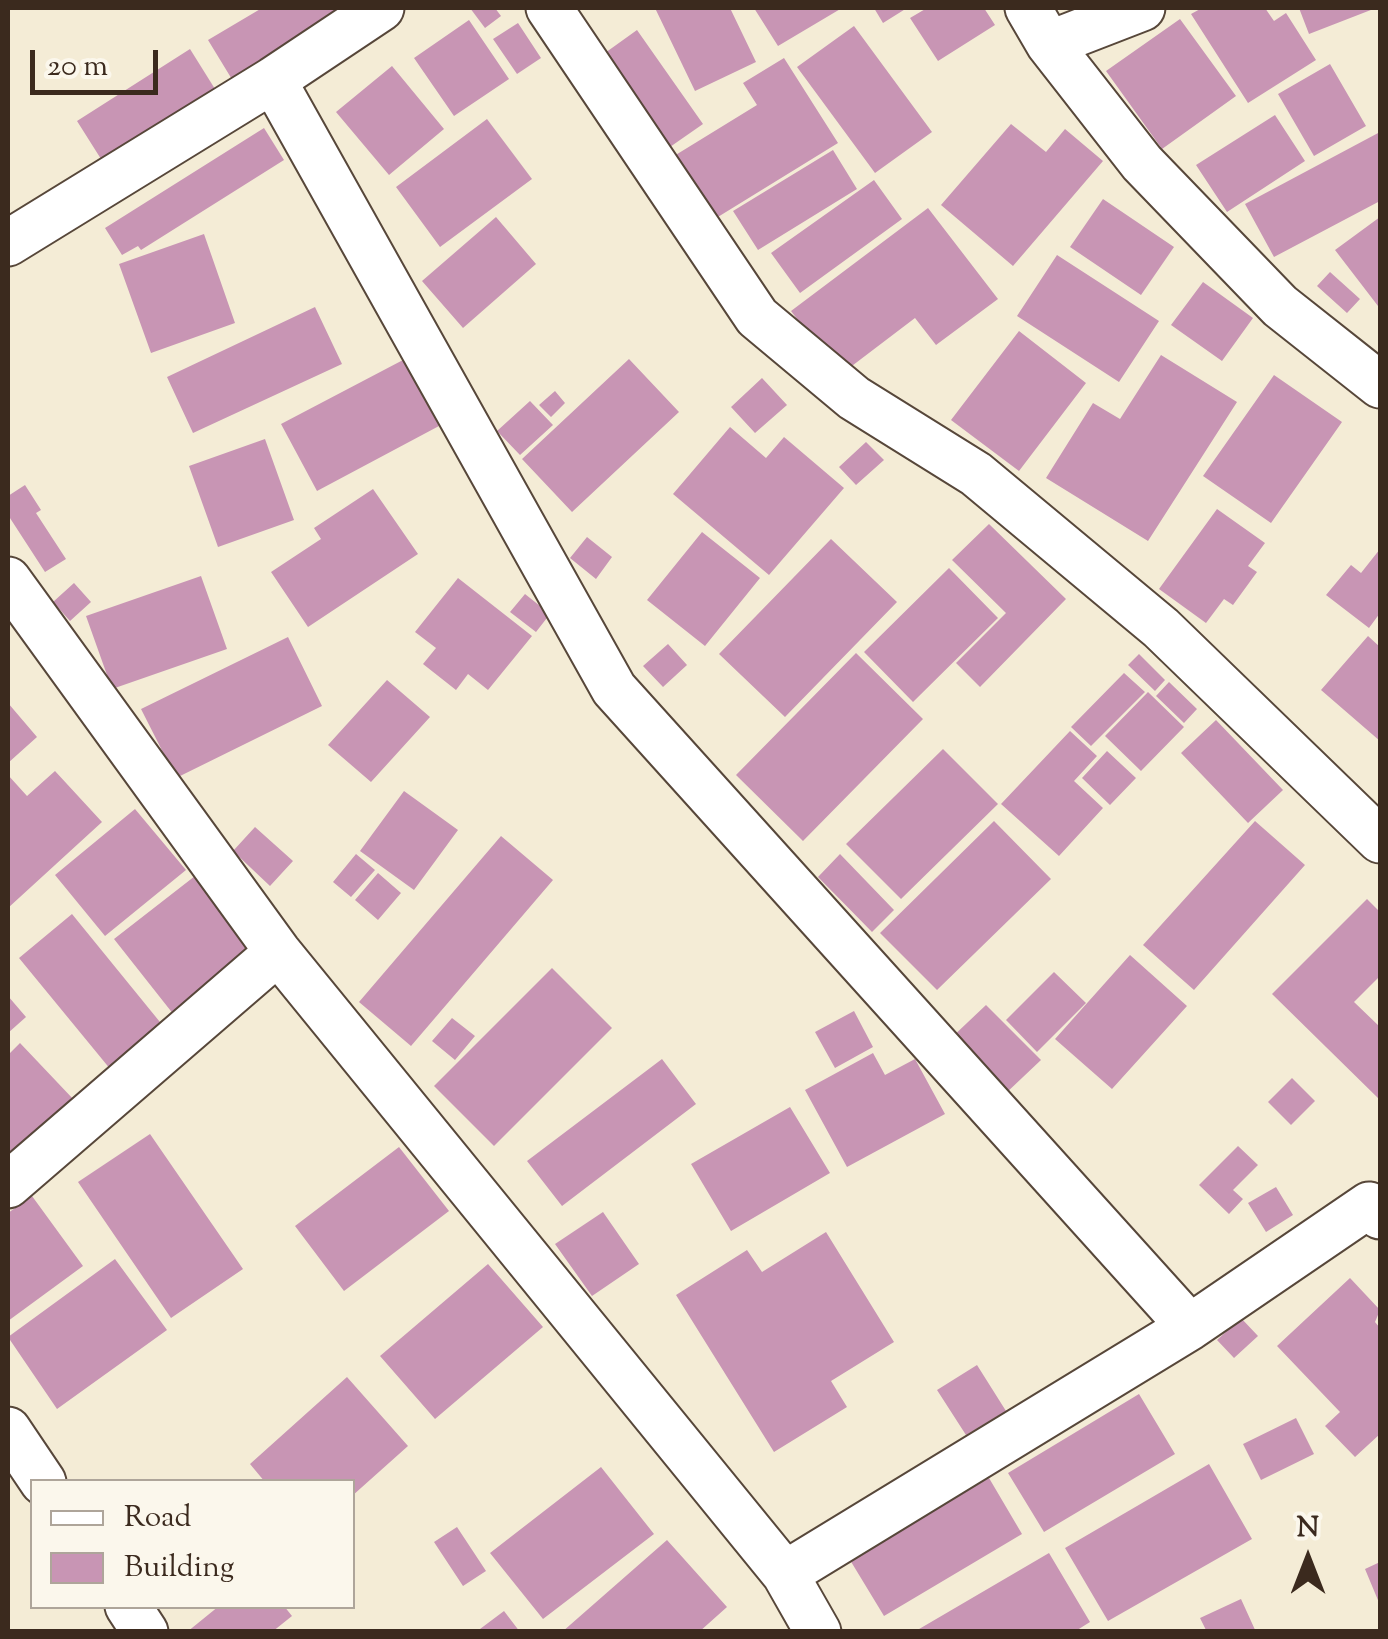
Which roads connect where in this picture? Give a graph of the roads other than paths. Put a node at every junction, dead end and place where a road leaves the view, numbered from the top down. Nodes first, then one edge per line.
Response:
1 (381, 8) edge
2 (549, 8) edge
3 (1142, 8) edge
4 (1038, 26) edge
5 (273, 80) junction
6 (8, 243) edge
7 (1380, 385) edge
8 (8, 580) edge
9 (1380, 840) edge
10 (278, 952) junction
11 (8, 1185) edge
12 (1380, 1216) edge
13 (1190, 1327) junction
14 (8, 1430) edge
15 (41, 1479) edge
16 (785, 1574) junction
17 (130, 1609) edge
18 (145, 1632) edge
19 (818, 1632) edge

1 - 5 street
2 - 9 street
3 - 4 street
4 - 7 street
5 - 6 street
5 - 13 street
8 - 10 street
10 - 11 street
10 - 16 street
12 - 13 street
13 - 16 street
14 - 15 street
16 - 19 street
17 - 18 street

